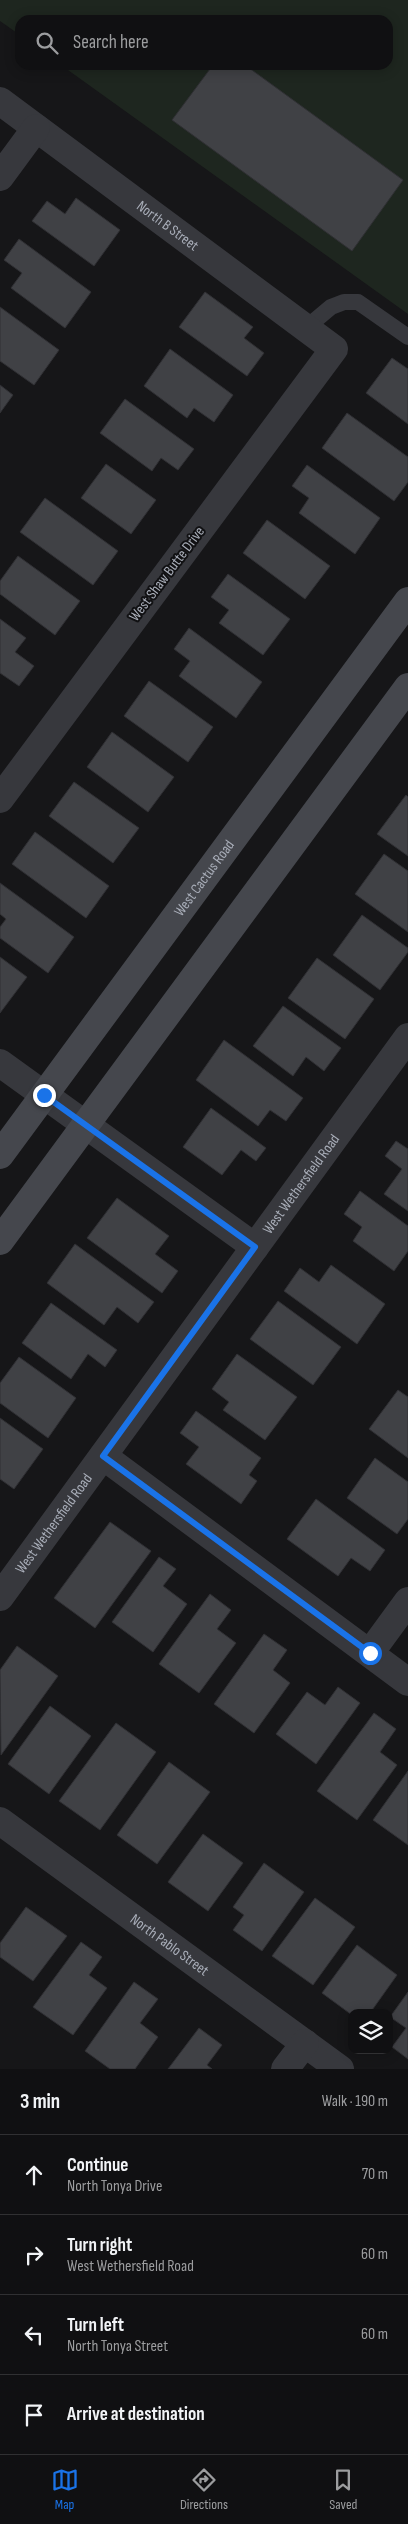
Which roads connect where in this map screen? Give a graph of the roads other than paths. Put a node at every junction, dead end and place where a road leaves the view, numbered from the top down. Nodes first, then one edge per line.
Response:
1 (0, 101) edge
2 (36, 128) junction
3 (0, 177) edge
4 (306, 328) junction
5 (408, 337) edge
6 (334, 349) joint
7 (408, 601) edge
8 (408, 687) edge
9 (0, 799) edge
10 (408, 1037) edge
11 (0, 1063) edge
12 (44, 1095) junction
13 (85, 1125) junction
14 (0, 1155) edge
15 (0, 1241) edge
16 (255, 1247) junction
17 (103, 1456) junction
18 (0, 1597) edge
19 (408, 1601) edge
20 (370, 1653) junction
21 (408, 1682) edge
22 (0, 1821) edge
23 (305, 2043) junction
24 (285, 2069) edge
25 (340, 2069) edge

1 - 2 street, North B Street
2 - 3 street
2 - 4 street, North B Street
4 - 5 lane
4 - 6 street, North B Street
6 - 9 street, West Shaw Butte Drive
7 - 12 street, West Cactus Road
8 - 13 street
10 - 16 street, West Wethersfield Road
11 - 12 street
12 - 13 street
12 - 14 street, West Cactus Road
13 - 15 street
13 - 16 street
16 - 17 street, West Wethersfield Road
17 - 18 street, West Wethersfield Road
17 - 20 street
19 - 20 street
20 - 21 street
22 - 23 street, North Pablo Street
23 - 24 street
23 - 25 street, North Pablo Street

